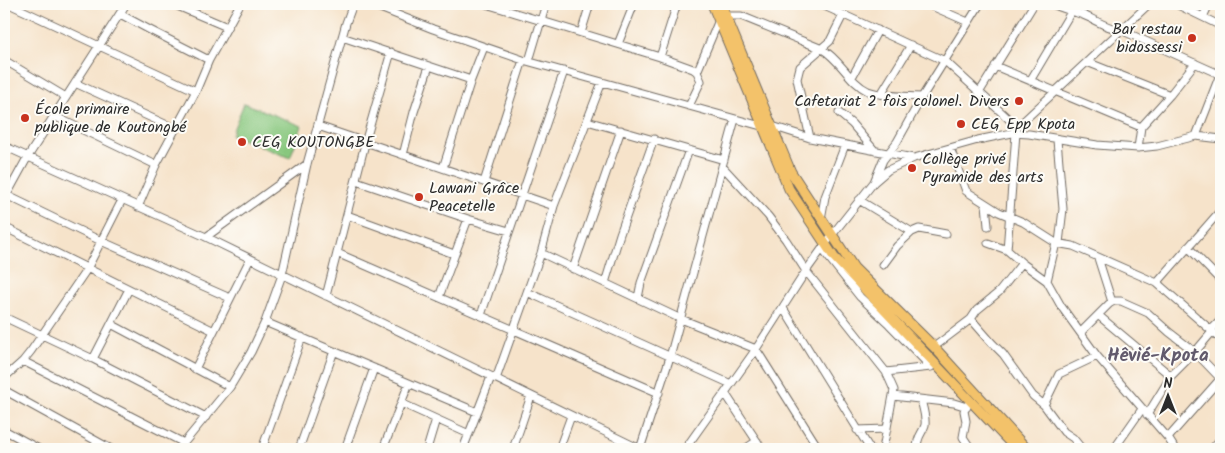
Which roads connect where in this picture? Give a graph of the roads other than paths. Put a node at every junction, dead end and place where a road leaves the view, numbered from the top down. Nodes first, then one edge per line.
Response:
1 (8, 4) edge
2 (126, 4) edge
3 (172, 4) edge
4 (240, 4) edge
5 (353, 4) edge
6 (370, 4) edge
7 (486, 4) edge
8 (546, 4) edge
9 (590, 4) edge
10 (634, 4) edge
11 (677, 4) edge
12 (712, 4) edge
13 (721, 4) edge
14 (820, 4) edge
15 (928, 4) edge
16 (980, 4) edge
17 (1034, 4) edge
18 (1052, 4) edge
19 (1149, 4) edge
20 (1176, 4) edge
21 (1209, 4) edge
22 (381, 6) edge
23 (507, 7) edge
24 (836, 7) edge
25 (4, 10) edge
26 (1071, 12) junction
27 (120, 14) junction
28 (843, 15) junction
29 (1203, 17) junction
30 (723, 18) junction
31 (541, 22) junction
32 (968, 22) junction
33 (1221, 26) edge
34 (227, 27) junction
35 (878, 30) junction
36 (1121, 30) junction
37 (581, 33) junction
38 (342, 37) junction
39 (618, 44) junction
40 (911, 45) junction
41 (99, 46) junction
42 (484, 47) junction
43 (822, 49) junction
44 (391, 52) junction
45 (660, 57) junction
46 (4, 60) edge
47 (209, 60) junction
48 (526, 60) junction
49 (945, 61) junction
50 (1087, 62) junction
51 (1195, 63) junction
52 (429, 66) junction
53 (994, 66) junction
54 (564, 71) junction
55 (697, 72) junction
56 (1221, 74) edge
57 (852, 77) junction
58 (471, 80) junction
59 (1030, 81) junction
60 (602, 82) junction
61 (75, 83) junction
62 (196, 90) junction
63 (1054, 92) junction
64 (979, 93) junction
65 (881, 94) junction
66 (1170, 95) junction
67 (66, 97) junction
68 (922, 97) junction
69 (690, 106) junction
70 (839, 113) dead end
71 (54, 116) junction
72 (735, 118) junction
73 (587, 121) junction
74 (318, 126) junction
75 (762, 126) junction
76 (772, 126) junction
77 (1141, 127) junction
78 (176, 130) junction
79 (621, 130) junction
80 (1016, 131) junction
81 (1196, 136) junction
82 (810, 138) junction
83 (654, 139) junction
84 (1221, 139) edge
85 (1057, 140) junction
86 (365, 143) junction
87 (845, 145) junction
88 (4, 146) edge
89 (950, 148) junction
90 (1138, 148) junction
91 (689, 150) junction
92 (875, 151) junction
93 (888, 154) junction
94 (403, 155) junction
95 (27, 158) junction
96 (914, 158) junction
97 (723, 163) junction
98 (307, 164) junction
99 (156, 165) junction
100 (443, 168) junction
101 (356, 180) junction
102 (484, 182) junction
103 (874, 182) junction
104 (522, 195) junction
105 (5, 196) edge
106 (122, 200) junction
107 (859, 200) junction
108 (986, 204) junction
109 (554, 206) junction
110 (138, 207) junction
111 (1221, 210) edge
112 (347, 215) junction
113 (1009, 217) junction
114 (468, 219) junction
115 (821, 219) junction
116 (988, 226) dead end
117 (4, 227) edge
118 (509, 231) junction
119 (912, 232) junction
120 (946, 234) dead end
121 (832, 235) junction
122 (206, 237) junction
123 (101, 241) junction
124 (988, 243) dead end
125 (1058, 243) junction
126 (824, 247) junction
127 (1188, 247) junction
128 (1007, 250) junction
129 (337, 252) junction
130 (541, 253) junction
131 (454, 254) junction
132 (1098, 258) junction
133 (250, 259) junction
134 (1022, 263) junction
135 (883, 265) dead end
136 (87, 269) junction
137 (573, 269) junction
138 (806, 271) junction
139 (282, 275) junction
140 (1220, 277) edge
141 (1047, 281) junction
142 (605, 283) junction
143 (1157, 283) junction
144 (129, 289) junction
145 (528, 292) junction
146 (326, 296) junction
147 (438, 297) junction
148 (230, 298) junction
149 (638, 298) junction
150 (1112, 302) junction
151 (783, 308) junction
152 (481, 315) junction
153 (1098, 315) junction
154 (4, 317) edge
155 (681, 319) junction
156 (971, 319) junction
157 (1221, 320) edge
158 (265, 322) junction
159 (111, 324) junction
160 (513, 330) junction
161 (214, 331) junction
162 (1212, 331) junction
163 (1081, 332) junction
164 (43, 335) junction
165 (302, 337) junction
166 (1221, 339) edge
167 (934, 347) junction
168 (756, 349) junction
169 (334, 351) junction
170 (1195, 352) junction
171 (1097, 356) junction
172 (670, 357) junction
173 (93, 359) junction
174 (23, 361) junction
175 (374, 368) junction
176 (195, 369) junction
177 (886, 372) junction
178 (1171, 376) junction
179 (4, 378) edge
180 (493, 378) junction
181 (1221, 378) edge
182 (409, 383) junction
183 (731, 384) junction
184 (230, 387) junction
185 (4, 390) edge
186 (725, 392) junction
187 (659, 393) junction
188 (531, 396) junction
189 (893, 396) junction
190 (921, 400) junction
191 (401, 403) junction
192 (969, 404) junction
193 (1044, 405) junction
194 (477, 412) junction
195 (1144, 412) junction
196 (570, 416) junction
197 (206, 417) junction
198 (436, 419) junction
199 (887, 429) junction
200 (4, 430) edge
201 (857, 430) junction
202 (469, 434) junction
203 (1168, 438) junction
204 (1221, 438) edge
205 (757, 441) junction
206 (184, 442) junction
207 (263, 448) edge
208 (1214, 448) edge
209 (39, 449) edge
210 (111, 449) edge
211 (179, 449) edge
212 (274, 449) edge
213 (299, 449) edge
214 (345, 449) edge
215 (383, 449) edge
216 (426, 449) edge
217 (463, 449) edge
218 (513, 449) edge
219 (559, 449) edge
220 (640, 449) edge
221 (685, 449) edge
222 (745, 449) edge
223 (762, 449) edge
224 (819, 449) edge
225 (870, 449) edge
226 (883, 449) edge
227 (917, 449) edge
228 (971, 449) edge
229 (1016, 449) edge
230 (1027, 449) edge
231 (1082, 449) edge
232 (1114, 449) edge
233 (1175, 449) edge

1 - 25 street
1 - 41 street
2 - 27 street
3 - 34 street
4 - 34 street
5 - 38 street
6 - 22 street
7 - 23 street
8 - 31 street
9 - 37 street
10 - 39 street
11 - 45 street
12 - 30 main road
13 - 30 main road
14 - 24 street
15 - 32 street
16 - 32 street
17 - 53 street
18 - 26 street
19 - 36 street
20 - 29 street
21 - 29 street
22 - 42 street
23 - 31 street
24 - 28 street
26 - 36 street
26 - 59 street
27 - 41 street
27 - 47 street
28 - 35 street
28 - 43 street
29 - 33 street
30 - 43 street
30 - 55 street
30 - 75 main road
30 - 76 main road
31 - 37 street
31 - 48 street
32 - 49 street
34 - 47 street
35 - 40 street
35 - 57 street
36 - 50 street
36 - 51 street
37 - 39 street
38 - 44 street
38 - 74 street
39 - 45 street
40 - 49 street
40 - 65 street
41 - 61 street
41 - 62 street
42 - 48 street
42 - 58 street
43 - 57 street
43 - 82 street
44 - 52 street
44 - 86 street
45 - 55 street
46 - 67 street
47 - 62 street
48 - 54 street
48 - 102 street
49 - 64 street
49 - 68 street
50 - 63 street
50 - 66 street
51 - 56 street
51 - 66 street
52 - 58 street
52 - 94 street
53 - 59 street
53 - 64 street
54 - 60 street
54 - 104 street
55 - 69 street
56 - 81 street
57 - 65 street
58 - 100 street
59 - 63 street
60 - 69 street
60 - 73 street
61 - 67 street
61 - 78 street
62 - 78 street
63 - 77 street
63 - 80 street
64 - 80 street
65 - 68 street
66 - 77 street
67 - 71 street
68 - 93 street
69 - 72 street
70 - 92 street
71 - 95 street
71 - 99 street
72 - 75 street
72 - 97 street
73 - 79 street
73 - 109 street
74 - 86 street
74 - 98 street
75 - 126 main road
76 - 82 street
76 - 115 main road
77 - 90 street
78 - 99 street
79 - 83 street
79 - 137 street
80 - 85 street
80 - 89 street
80 - 113 street
81 - 84 street
81 - 90 street
82 - 87 street
83 - 91 street
83 - 142 street
85 - 90 street
85 - 125 street
86 - 94 street
86 - 101 street
87 - 92 street
87 - 115 street
88 - 95 street
89 - 96 street
89 - 108 street
91 - 97 street
91 - 149 street
92 - 93 street
93 - 96 street
93 - 103 street
94 - 100 street
95 - 105 street
95 - 106 street
96 - 103 street
97 - 138 street
97 - 155 street
98 - 122 street
98 - 139 street
99 - 110 street
100 - 102 street
101 - 112 street
101 - 114 street
102 - 104 street
103 - 107 street
104 - 109 street
104 - 118 street
105 - 123 street
106 - 110 street
106 - 123 street
107 - 119 street
107 - 121 street
108 - 113 street
108 - 116 street
109 - 130 street
110 - 122 street
111 - 127 street
112 - 129 street
112 - 131 street
113 - 125 street
113 - 128 street
114 - 118 street
114 - 131 street
115 - 121 main road
117 - 136 street
118 - 152 street
119 - 120 street
119 - 135 street
121 - 126 street
121 - 167 main road
122 - 133 street
123 - 136 street
123 - 148 street
124 - 128 street
125 - 132 street
125 - 141 street
126 - 138 street
126 - 177 street
126 - 192 main road
127 - 140 street
127 - 143 street
128 - 134 street
129 - 146 street
129 - 147 street
130 - 137 street
130 - 145 street
131 - 147 street
132 - 143 street
132 - 150 street
133 - 139 street
133 - 148 street
134 - 141 street
134 - 156 street
136 - 144 street
136 - 164 street
137 - 142 street
138 - 151 street
138 - 177 street
139 - 146 street
139 - 158 street
141 - 163 street
142 - 149 street
143 - 162 street
144 - 159 street
144 - 161 street
145 - 160 street
145 - 172 street
146 - 180 street
147 - 152 street
148 - 161 street
149 - 155 street
150 - 153 street
150 - 170 street
151 - 168 street
151 - 201 street
152 - 160 street
153 - 163 street
153 - 178 street
154 - 164 street
155 - 168 street
155 - 172 street
156 - 167 street
156 - 193 street
157 - 162 street
158 - 165 street
158 - 184 street
159 - 173 street
159 - 176 street
160 - 180 street
160 - 187 street
161 - 176 street
162 - 166 street
162 - 170 street
163 - 171 street
164 - 173 street
164 - 174 street
165 - 169 street
165 - 207 street
167 - 230 main road
168 - 183 street
168 - 224 street
169 - 175 street
169 - 213 street
170 - 178 street
170 - 181 street
171 - 193 street
171 - 195 street
172 - 183 street
172 - 187 street
173 - 197 street
174 - 179 street
174 - 206 street
175 - 182 street
175 - 214 street
176 - 184 street
177 - 189 street
178 - 195 street
180 - 188 street
180 - 194 street
181 - 203 street
182 - 191 street
182 - 194 street
183 - 186 street
184 - 197 street
185 - 210 street
186 - 205 street
186 - 221 street
187 - 220 street
188 - 196 street
188 - 218 street
189 - 190 street
189 - 199 street
190 - 192 street
190 - 227 street
191 - 198 street
191 - 215 street
192 - 228 street
192 - 229 main road
193 - 231 street
194 - 202 street
195 - 203 street
195 - 232 street
196 - 219 street
196 - 220 street
197 - 206 street
198 - 202 street
198 - 216 street
199 - 201 street
199 - 226 street
200 - 209 street
201 - 225 street
202 - 217 street
203 - 233 street
204 - 208 street
205 - 222 street
205 - 223 street
206 - 211 street
207 - 212 street

